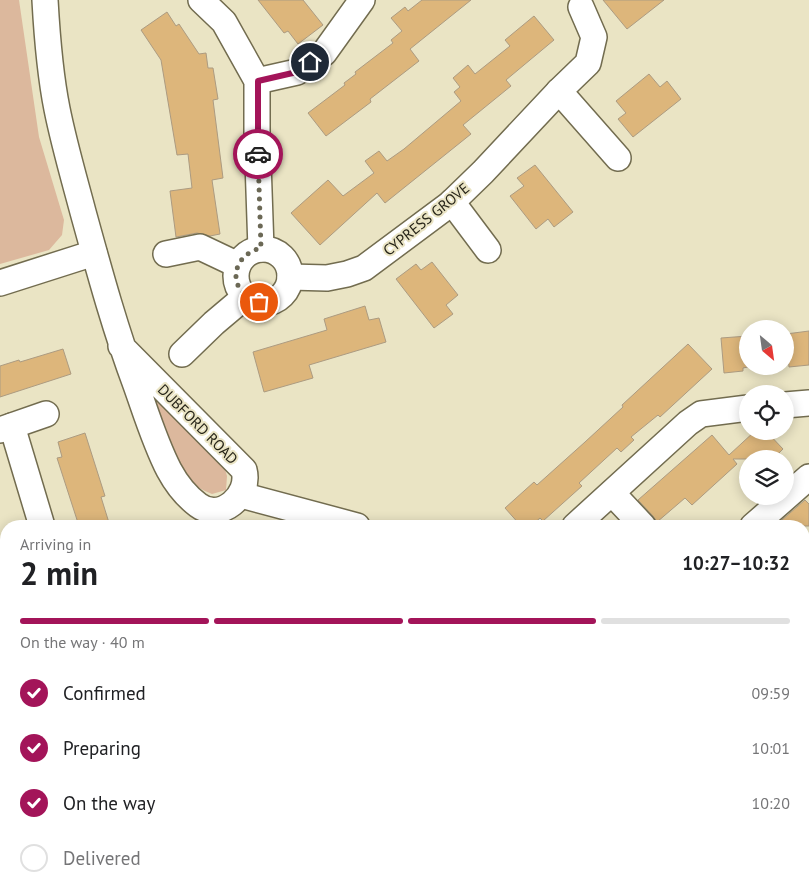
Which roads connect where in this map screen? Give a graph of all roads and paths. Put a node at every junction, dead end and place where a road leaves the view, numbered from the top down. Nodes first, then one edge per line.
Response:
1 (45, 0) edge
2 (201, 0) edge
3 (362, 0) edge
4 (582, 7) dead end
5 (258, 81) junction
6 (559, 91) junction
7 (618, 158) dead end
8 (452, 202) junction
9 (261, 248) junction
10 (488, 250) dead end
11 (94, 253) junction
12 (166, 254) dead end
13 (238, 265) junction
14 (290, 277) junction
15 (0, 283) edge
16 (246, 296) junction
17 (121, 346) junction
18 (182, 354) dead end
19 (809, 403) edge
20 (794, 404) edge
21 (739, 409) edge
22 (46, 414) dead end
23 (6, 428) edge
24 (809, 477) edge
25 (612, 493) junction
26 (241, 495) junction
27 (40, 520) edge
28 (335, 520) edge
29 (582, 520) edge
30 (637, 520) edge
31 (760, 520) edge

1 - 11 street, DUBFORD ROAD
2 - 5 street
3 - 5 street
4 - 6 street, CYPRESS GROVE
5 - 9 street
6 - 7 street
6 - 8 street, CYPRESS GROVE
8 - 10 street
8 - 14 street, CYPRESS GROVE
9 - 13 street
9 - 14 street
11 - 15 street
11 - 17 street, DUBFORD ROAD
12 - 13 street
13 - 16 street
14 - 16 street
16 - 18 street
17 - 26 street, DUBFORD ROAD
17 - 26 street, DUBFORD ROAD
19 - 20 street
21 - 25 street
22 - 23 street
23 - 27 street
24 - 31 street
25 - 29 street
25 - 30 street
26 - 28 street

